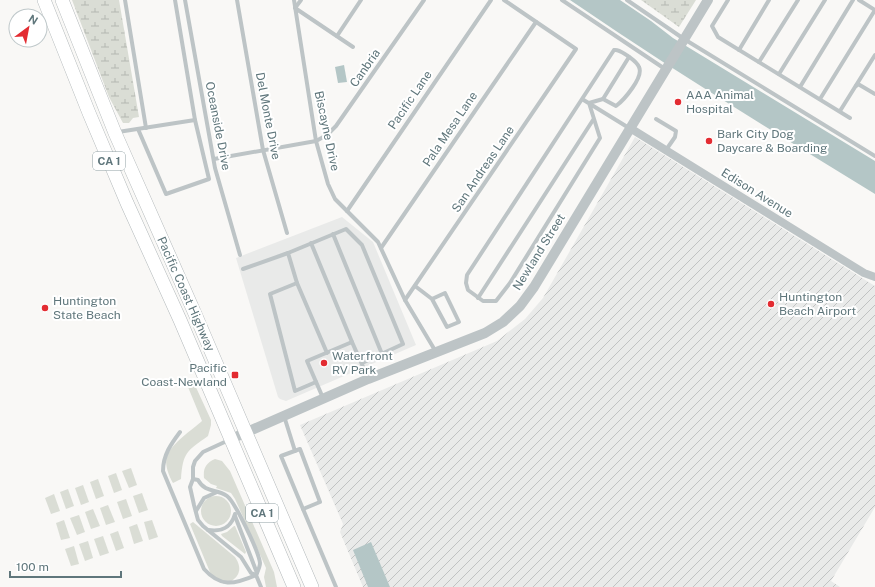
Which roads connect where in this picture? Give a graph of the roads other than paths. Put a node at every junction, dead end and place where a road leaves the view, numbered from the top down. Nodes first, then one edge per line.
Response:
1 (44, 0) edge
2 (62, 0) edge
3 (125, 0) edge
4 (175, 0) edge
5 (185, 0) edge
6 (237, 0) edge
7 (294, 0) edge
8 (300, 0) edge
9 (361, 0) edge
10 (424, 0) edge
11 (491, 0) edge
12 (504, 0) edge
13 (562, 0) edge
14 (627, 0) edge
15 (708, 0) edge
16 (728, 0) edge
17 (769, 0) edge
18 (798, 0) edge
19 (825, 0) edge
20 (853, 0) edge
21 (859, 0) edge
22 (295, 8) junction
23 (875, 10) edge
24 (536, 22) junction
25 (337, 36) junction
26 (683, 41) junction
27 (353, 47) dead end
28 (739, 50) junction
29 (875, 55) edge
30 (629, 57) junction
31 (759, 62) junction
32 (667, 67) junction
33 (779, 74) junction
34 (800, 87) junction
35 (875, 94) edge
36 (582, 99) junction
37 (603, 99) junction
38 (820, 99) junction
39 (590, 103) junction
40 (840, 112) junction
41 (850, 118) dead end
42 (656, 119) dead end
43 (195, 120) junction
44 (593, 120) junction
45 (146, 128) junction
46 (630, 128) junction
47 (138, 129) junction
48 (115, 133) junction
49 (316, 141) junction
50 (263, 150) junction
51 (666, 150) junction
52 (875, 156) edge
53 (214, 159) junction
54 (347, 211) junction
55 (287, 234) dead end
56 (333, 234) junction
57 (311, 244) junction
58 (381, 248) junction
59 (288, 253) junction
60 (240, 255) dead end
61 (243, 270) dead end
62 (874, 274) edge
63 (297, 283) junction
64 (415, 286) junction
65 (478, 298) junction
66 (432, 299) junction
67 (405, 300) junction
68 (352, 342) junction
69 (327, 352) junction
70 (436, 352) junction
71 (382, 354) junction
72 (362, 363) junction
73 (368, 379) junction
74 (316, 382) junction
75 (323, 399) junction
76 (284, 416) junction
77 (180, 432) dead end
78 (246, 432) junction
79 (231, 439) junction
80 (295, 451) junction
81 (193, 479) junction
82 (217, 492) junction
83 (236, 509) junction
84 (303, 509) junction
85 (195, 511) junction
86 (235, 516) junction
87 (208, 530) junction
88 (257, 574) junction
89 (261, 587) edge
90 (294, 587) edge
91 (312, 587) edge
92 (336, 587) edge

1 - 79 highway, Pacific Coast Highway / CA 1
2 - 48 highway, Pacific Coast Highway / CA 1
3 - 45 lane
4 - 43 lane
5 - 53 lane, Oceanside Drive
6 - 50 lane, Del Monte Drive
7 - 22 lane, Biscayne Drive
8 - 22 lane
9 - 25 lane
10 - 49 lane, Canbria
11 - 54 lane, Pacific Lane
12 - 24 lane
13 - 32 lane
14 - 26 lane
15 - 26 street, Newland Street
16 - 28 lane
17 - 28 lane
18 - 31 lane
19 - 33 lane
20 - 34 lane
21 - 23 lane
22 - 25 lane
22 - 49 lane, Biscayne Drive
23 - 38 lane
24 - 58 lane, Pala Mesa Lane
24 - 64 lane, San Andreas Lane
25 - 27 lane
26 - 32 street, Newland Street
26 - 52 lane
28 - 31 lane
29 - 40 lane
30 - 36 lane
30 - 37 lane
30 - 37 lane
31 - 33 lane
32 - 46 street, Newland Street
33 - 34 lane
34 - 38 lane
35 - 40 lane
36 - 39 lane
36 - 65 lane
37 - 39 lane
38 - 40 lane
39 - 44 lane
39 - 46 lane
40 - 41 lane
42 - 51 lane
43 - 45 lane
43 - 47 lane
44 - 65 lane
44 - 65 lane
45 - 47 lane
46 - 51 street, Edison Avenue
46 - 70 street, Newland Street
47 - 48 lane
48 - 78 highway, Pacific Coast Highway / CA 1
49 - 50 lane
49 - 54 lane, Biscayne Drive
50 - 53 lane
50 - 55 lane, Del Monte Drive
51 - 62 street, Edison Avenue
53 - 60 lane, Oceanside Drive
54 - 58 lane, Biscayne Drive
56 - 57 lane
56 - 71 lane
56 - 71 lane
57 - 59 lane
57 - 68 lane
58 - 67 lane, Biscayne Drive
59 - 61 lane
59 - 63 lane
63 - 69 lane
63 - 74 lane
64 - 66 lane
64 - 67 lane, San Andreas Lane
66 - 66 lane
67 - 70 lane, Biscayne Drive
68 - 69 lane
68 - 72 lane
69 - 74 lane
70 - 73 street, Newland Street
71 - 72 lane
72 - 73 lane
73 - 75 street, Newland Street
74 - 75 lane
75 - 76 street, Newland Street
76 - 78 street, Newland Street
76 - 80 lane
77 - 88 lane
78 - 79 street, Newland Street
78 - 91 highway, Pacific Coast Highway / CA 1
79 - 81 lane
79 - 90 highway, Pacific Coast Highway / CA 1
80 - 84 lane
80 - 84 lane
81 - 82 lane
81 - 85 lane
82 - 83 lane
82 - 85 lane
83 - 86 lane
83 - 88 lane
84 - 92 lane
85 - 87 lane
86 - 87 lane
86 - 88 lane
87 - 88 lane
88 - 89 lane

